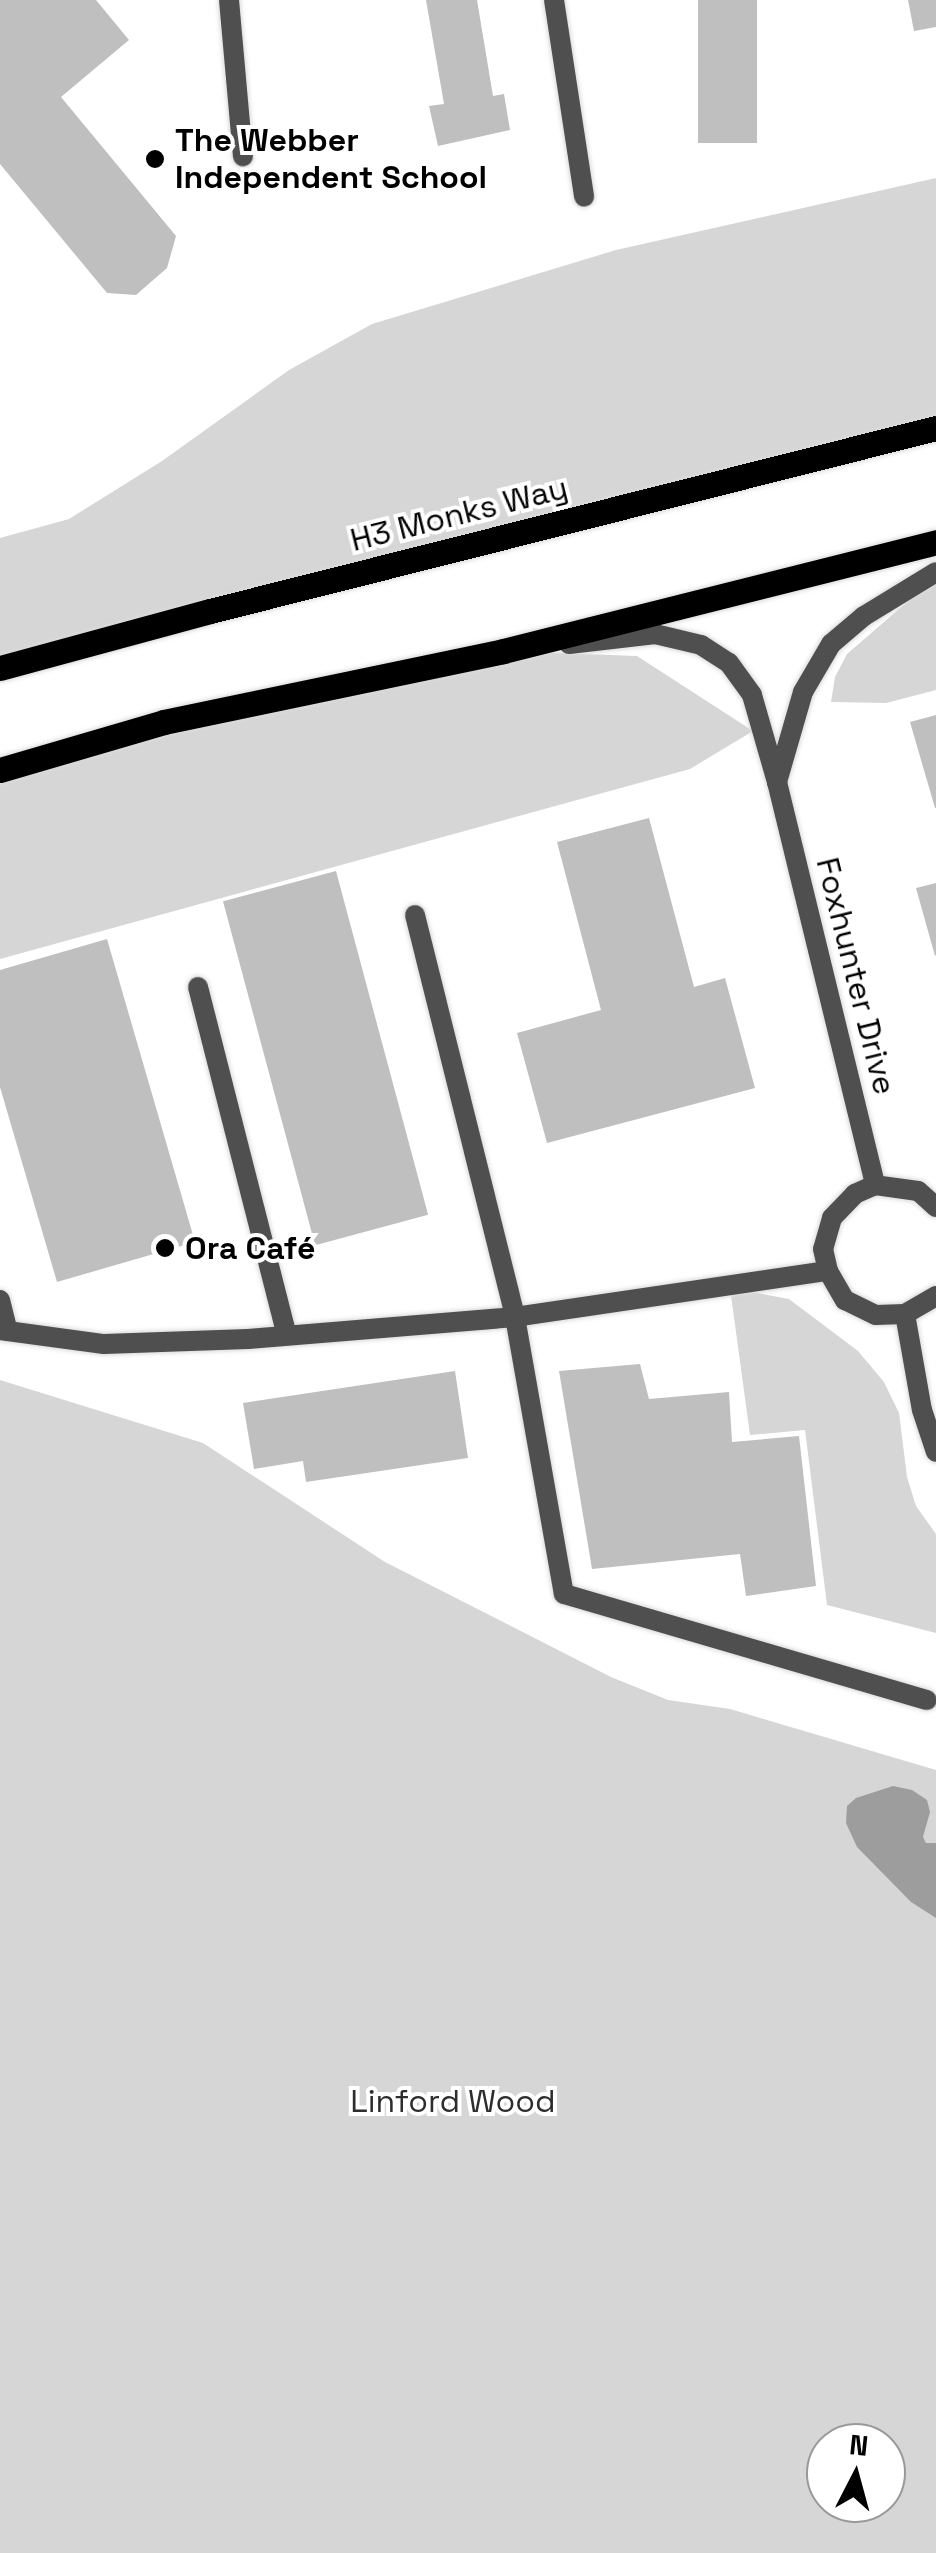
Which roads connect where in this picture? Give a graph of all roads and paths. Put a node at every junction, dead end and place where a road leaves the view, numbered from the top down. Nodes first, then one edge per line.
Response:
1 (229, 0) edge
2 (554, 0) edge
3 (242, 156) dead end
4 (584, 197) dead end
5 (936, 428) edge
6 (936, 542) edge
7 (936, 572) edge
8 (503, 651) junction
9 (0, 668) edge
10 (0, 770) edge
11 (778, 782) junction
12 (415, 915) dead end
13 (198, 987) dead end
14 (875, 1185) junction
15 (936, 1207) edge
16 (828, 1271) junction
17 (936, 1296) edge
18 (0, 1300) edge
19 (905, 1314) junction
20 (515, 1317) junction
21 (4, 1330) edge
22 (288, 1335) junction
23 (936, 1452) edge
24 (927, 1700) dead end

1 - 3 street
2 - 4 street
5 - 9 main road, H3 Monks Way
6 - 8 main road
7 - 11 street, Foxhunter Drive
8 - 10 main road
8 - 11 street, Foxhunter Drive
11 - 14 street, Foxhunter Drive
12 - 20 street
13 - 22 street
14 - 15 street
14 - 16 street
16 - 19 street
16 - 20 street
17 - 19 street
18 - 21 street
19 - 23 street
20 - 22 street
20 - 24 street
21 - 22 street

